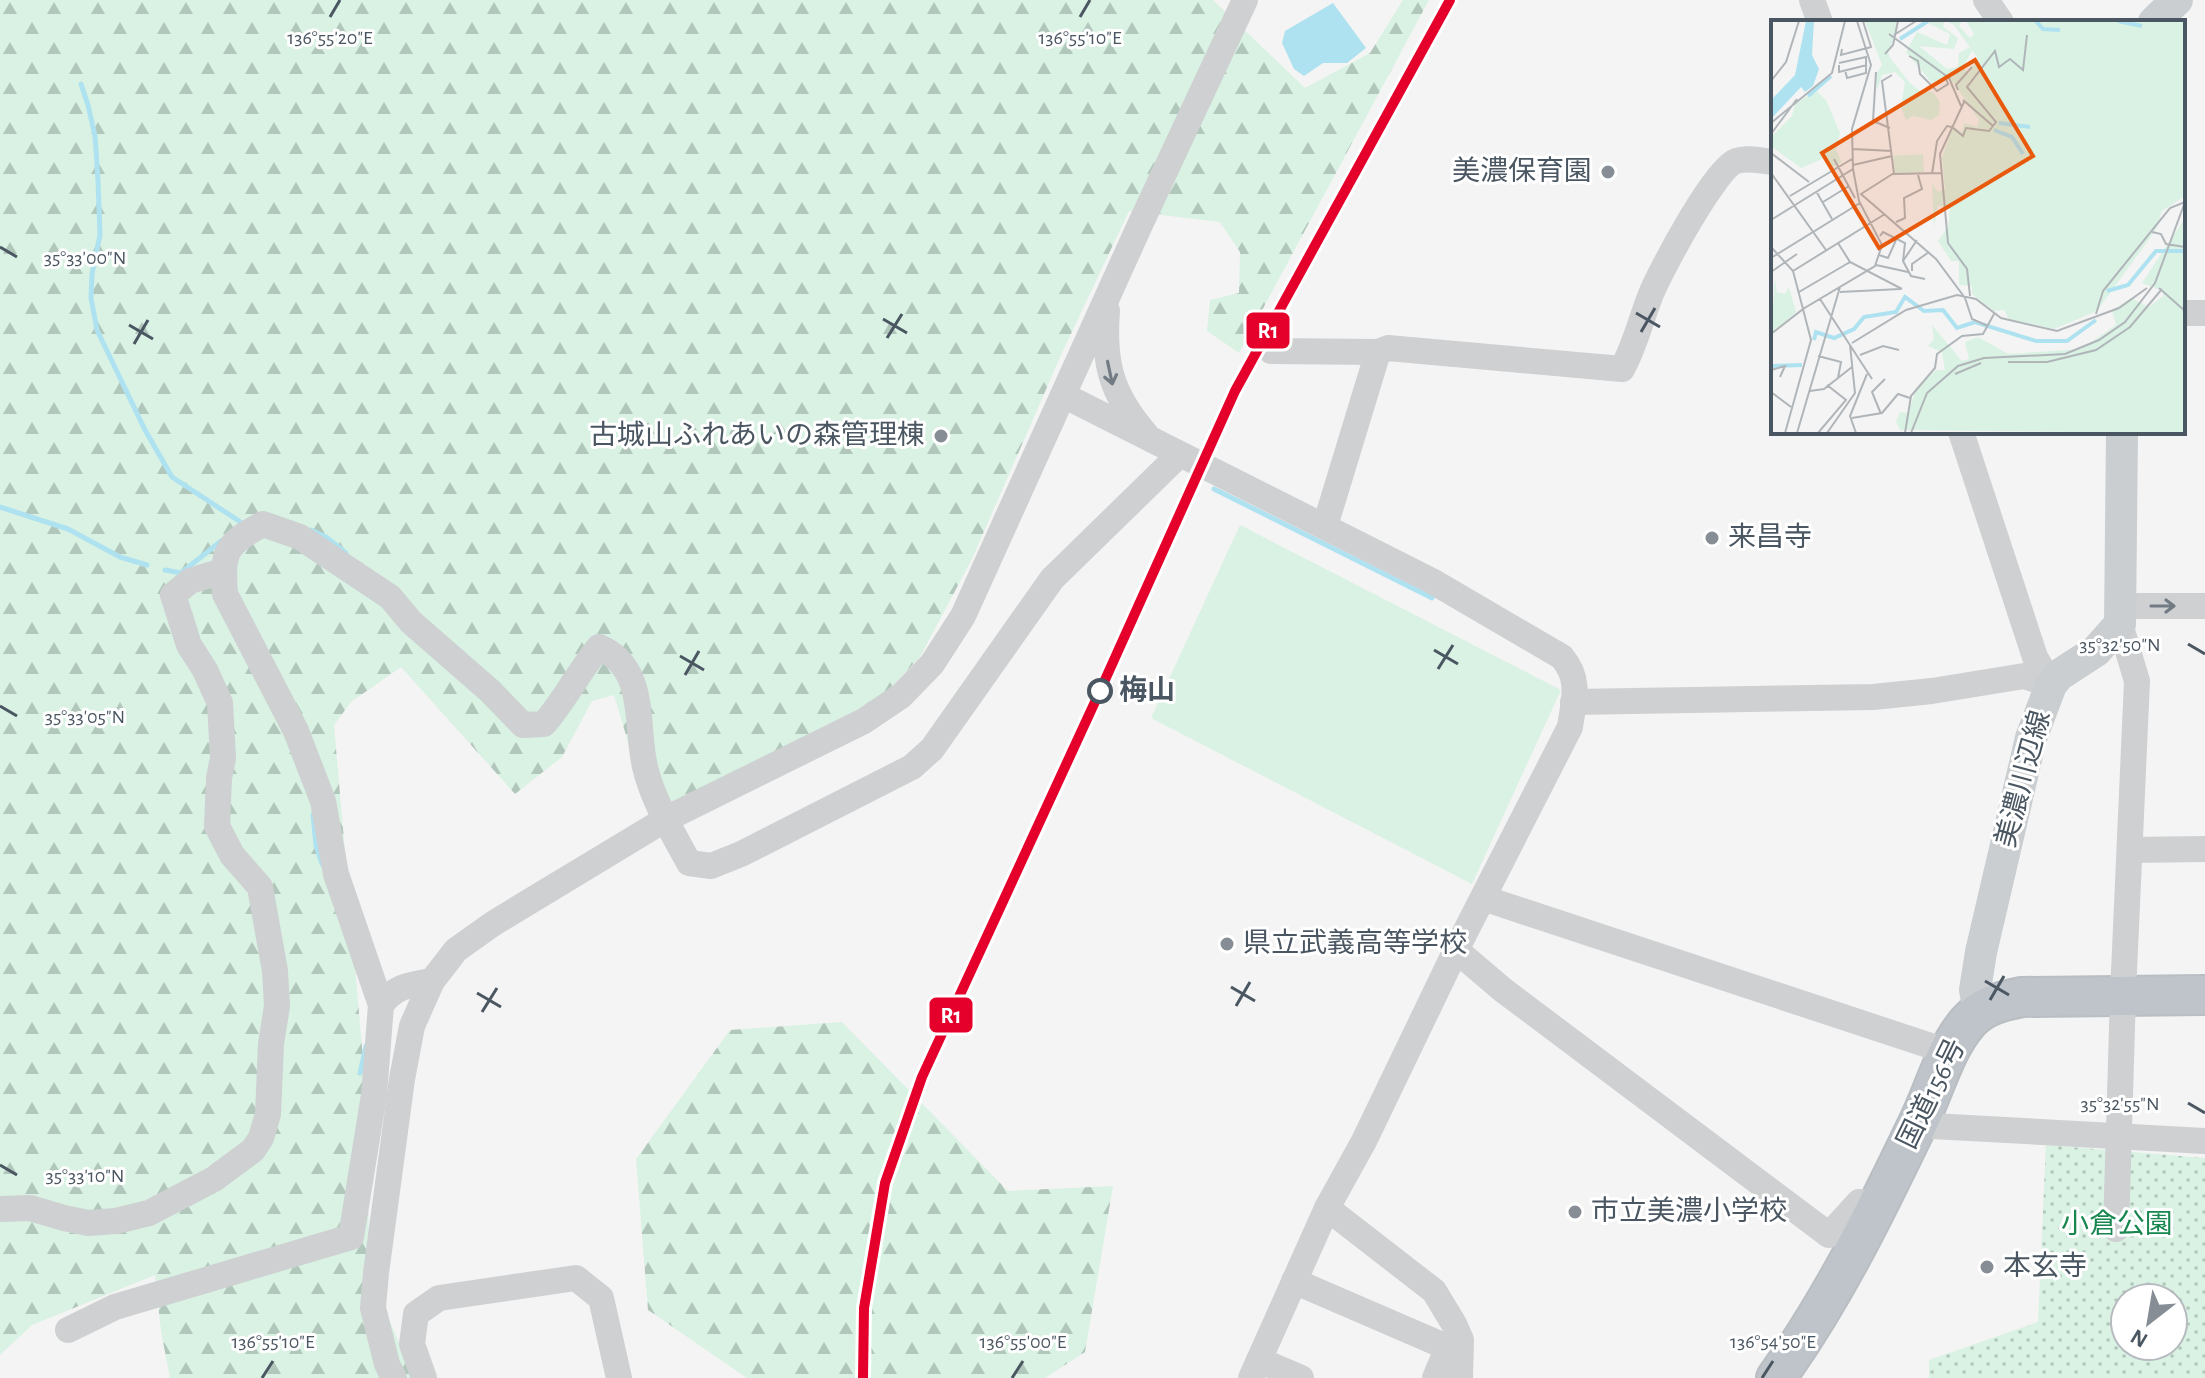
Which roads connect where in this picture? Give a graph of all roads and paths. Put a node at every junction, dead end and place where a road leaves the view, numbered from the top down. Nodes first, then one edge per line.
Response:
1 (1245, 0) edge
2 (1812, 0) edge
3 (1986, 0) edge
4 (2177, 0) edge
5 (1819, 20) edge
6 (2000, 20) edge
7 (2156, 20) edge
8 (1771, 162) edge
9 (1108, 295) junction
10 (1271, 351) dead end
11 (1378, 352) junction
12 (1063, 395) junction
13 (1962, 434) edge
14 (2122, 434) edge
15 (1152, 441) junction
16 (1179, 455) junction
17 (1325, 526) junction
18 (223, 571) junction
19 (2205, 606) edge
20 (2121, 615) junction
21 (2051, 685) junction
22 (1574, 695) junction
23 (666, 819) junction
24 (2205, 849) edge
25 (2130, 850) junction
26 (1483, 898) junction
27 (1456, 950) junction
28 (432, 981) junction
29 (2123, 994) junction
30 (2205, 995) edge
31 (381, 1005) junction
32 (1979, 1011) junction
33 (1949, 1052) junction
34 (1920, 1119) junction
35 (2120, 1134) junction
36 (2205, 1141) edge
37 (1878, 1203) junction
38 (1327, 1208) junction
39 (0, 1209) edge
40 (2116, 1229) dead end
41 (1294, 1281) junction
42 (68, 1330) dead end
43 (1255, 1369) edge
44 (394, 1378) edge
45 (424, 1378) edge
46 (619, 1378) edge
47 (1301, 1378) edge
48 (1435, 1378) edge
49 (1460, 1378) edge
50 (1776, 1378) edge

1 - 9 street
2 - 5 street
3 - 6 street
4 - 7 main road
8 - 11 street
9 - 12 street
9 -> 15 street
10 - 11 street
11 - 17 street
12 - 15 street
12 - 23 street
13 - 21 street
14 - 20 main road
15 - 16 street
16 - 17 street
16 - 23 street
17 - 22 street
18 - 23 street
18 - 31 street
18 - 39 street
20 -> 19 street
20 - 21 main road, 美濃川辺線
20 - 25 street
21 - 22 street
21 - 32 main road, 美濃川辺線
22 - 26 street
23 - 28 street
24 - 25 street
25 - 29 street
26 - 27 street
26 - 33 street
27 - 37 street
27 - 38 street
28 - 31 street
28 - 44 street
29 - 30 highway, 国道156号
29 - 32 highway, 国道156号
29 - 35 street
31 - 42 street
32 - 33 highway, 国道156号
33 - 34 highway, 国道156号
34 - 35 street
34 - 37 highway, 国道156号
35 - 36 street
35 - 40 street
37 - 50 highway, 国道156号
38 - 41 street
38 - 49 street
41 - 43 street
41 - 48 street
43 - 47 street
45 - 46 street

